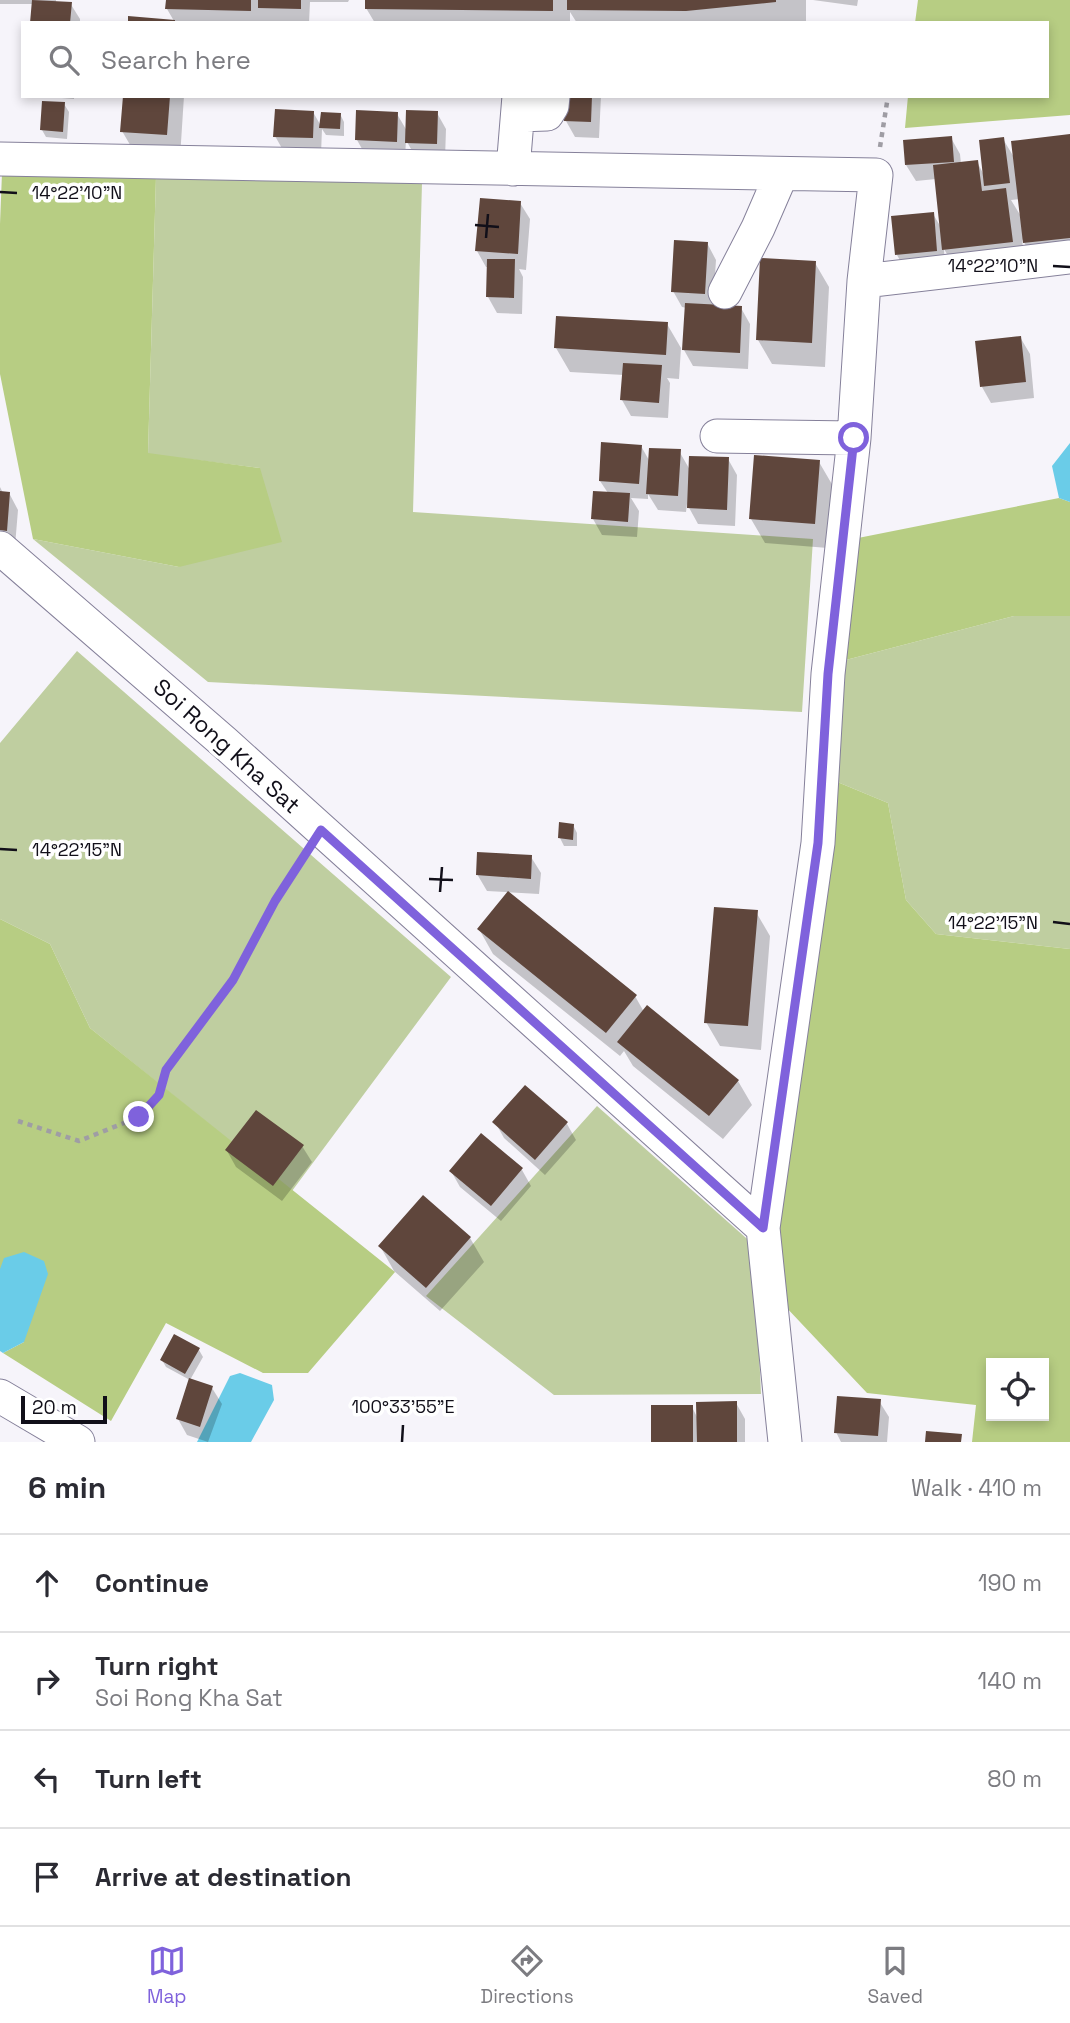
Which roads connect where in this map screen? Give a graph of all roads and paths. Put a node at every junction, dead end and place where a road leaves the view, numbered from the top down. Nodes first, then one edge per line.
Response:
1 (553, 98) edge
2 (888, 98) edge
3 (519, 105) edge
4 (0, 159) edge
5 (513, 169) junction
6 (781, 174) junction
7 (876, 176) junction
8 (1070, 257) edge
9 (864, 281) junction
10 (725, 292) dead end
11 (717, 436) dead end
12 (854, 438) junction
13 (0, 548) edge
14 (321, 830) junction
15 (18, 1121) dead end
16 (763, 1228) junction
17 (0, 1396) edge
18 (78, 1442) edge
19 (785, 1442) edge

1 - 3 street
2 - 7 path
3 - 5 street
4 - 5 street
5 - 6 street
6 - 7 street
6 - 10 street
7 - 9 street
8 - 9 street
9 - 12 street
11 - 12 street
12 - 16 street
13 - 14 street, Soi Rong Kha Sat
14 - 15 path
14 - 16 street, Soi Rong Kha Sat
16 - 19 street
17 - 18 street

